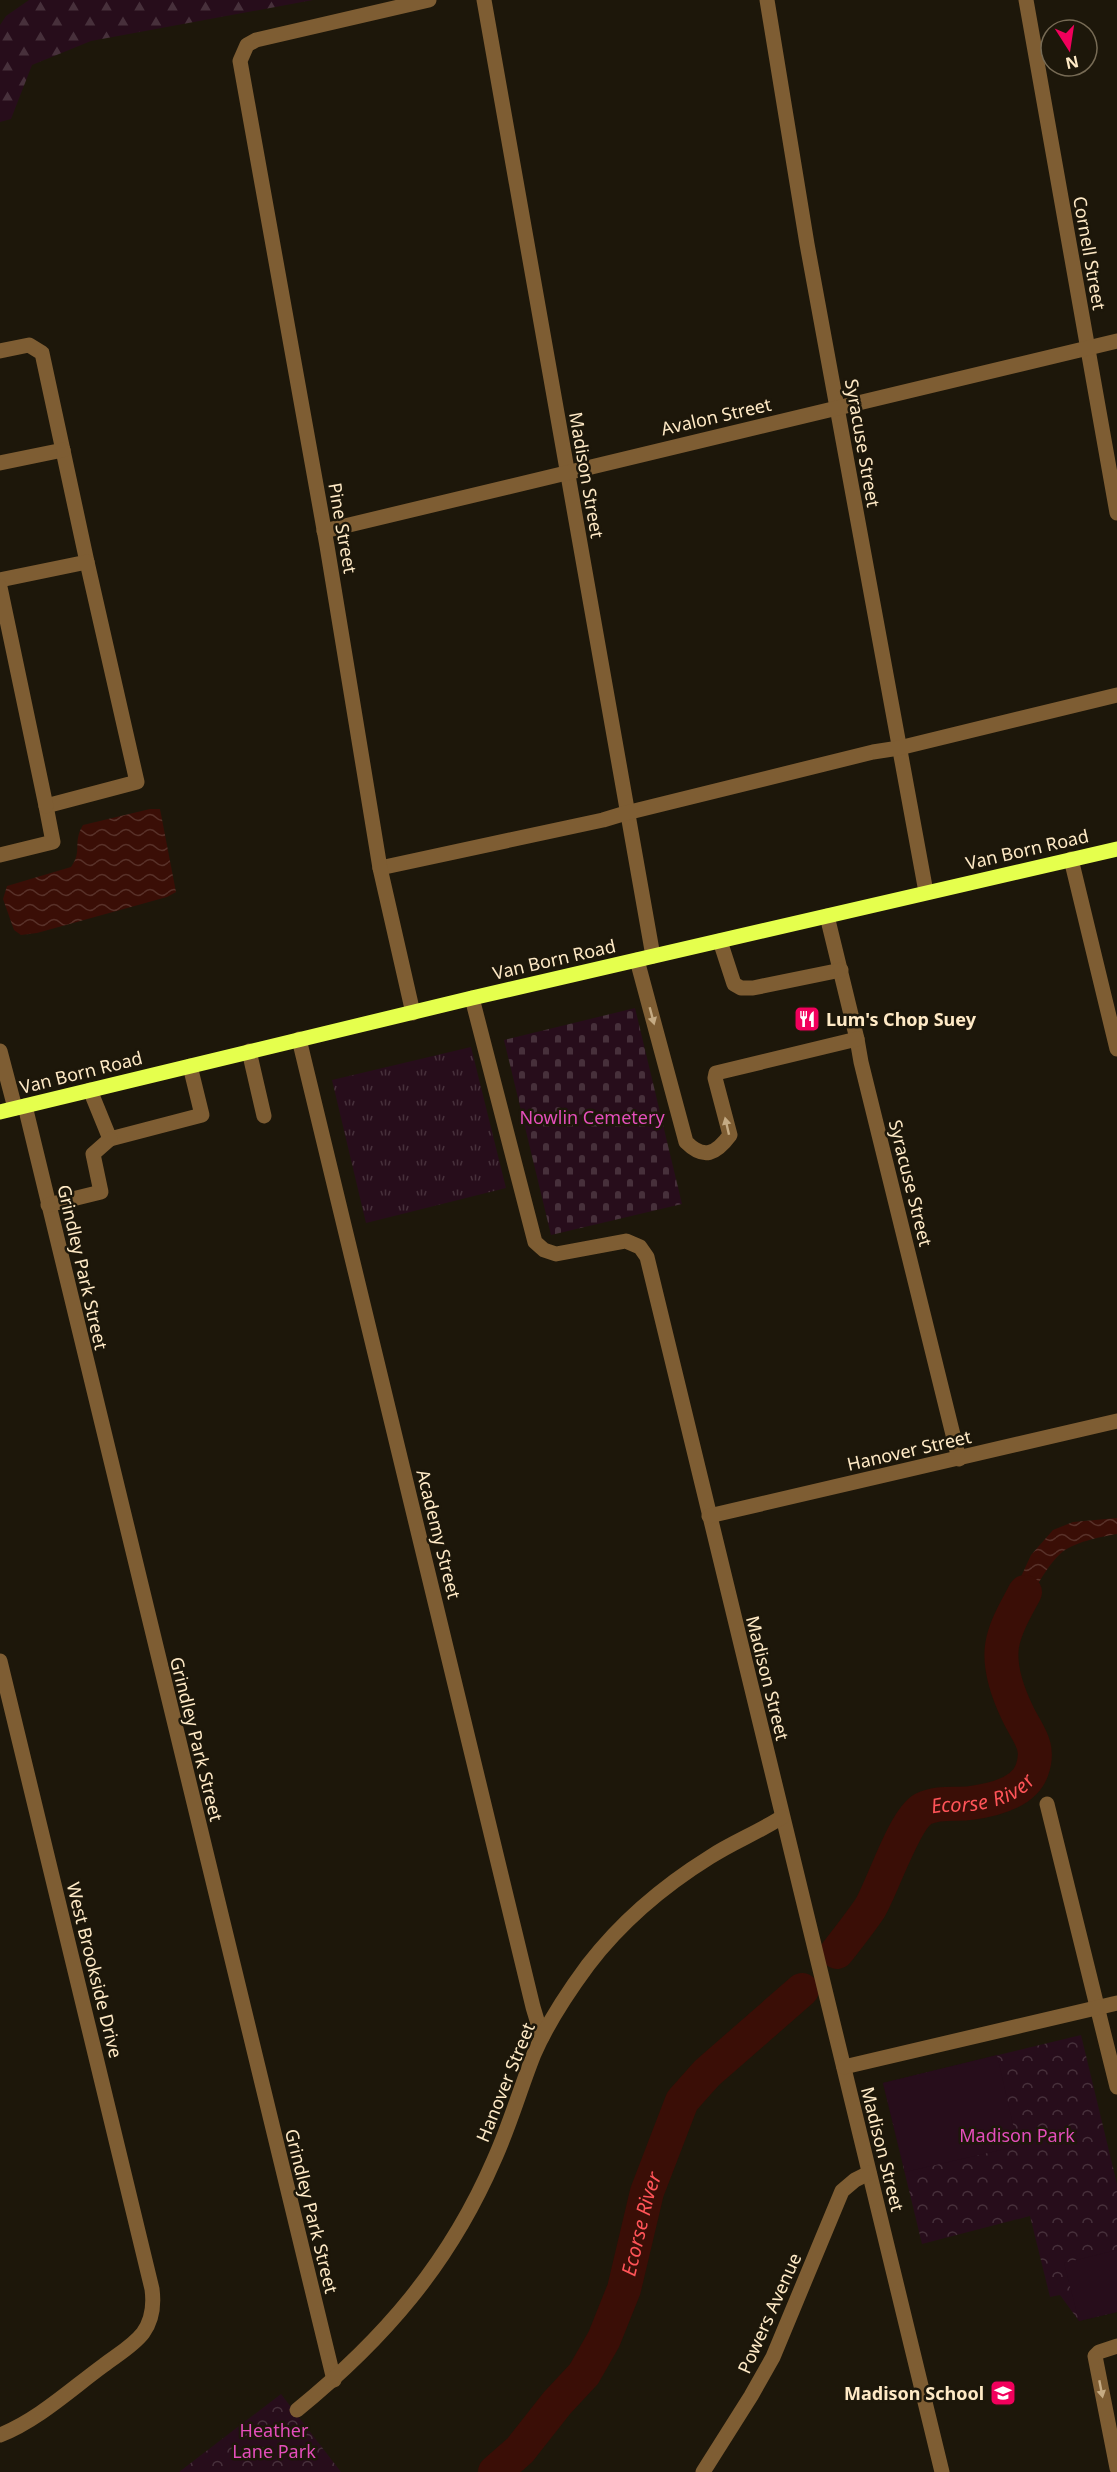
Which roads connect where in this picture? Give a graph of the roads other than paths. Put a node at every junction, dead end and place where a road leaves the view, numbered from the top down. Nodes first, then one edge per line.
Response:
1 (429, 0) edge
2 (484, 0) edge
3 (767, 0) edge
4 (1026, 0) edge
5 (1117, 341) edge
6 (1088, 348) junction
7 (0, 351) edge
8 (837, 407) junction
9 (63, 450) junction
10 (0, 463) edge
11 (567, 471) junction
12 (1117, 513) edge
13 (324, 531) junction
14 (87, 562) junction
15 (0, 580) edge
16 (0, 587) edge
17 (1117, 695) edge
18 (899, 748) junction
19 (46, 806) junction
20 (626, 813) junction
21 (1117, 849) edge
22 (0, 855) edge
23 (1071, 859) junction
24 (380, 868) junction
25 (926, 892) junction
26 (827, 916) junction
27 (720, 941) junction
28 (653, 956) junction
29 (637, 960) junction
30 (840, 970) junction
31 (472, 998) junction
32 (413, 1013) junction
33 (299, 1039) junction
34 (857, 1039) junction
35 (1117, 1049) edge
36 (0, 1051) edge
37 (249, 1052) junction
38 (190, 1066) junction
39 (90, 1090) junction
40 (20, 1107) junction
41 (0, 1112) edge
42 (264, 1116) dead end
43 (110, 1139) junction
44 (48, 1205) junction
45 (1117, 1421) edge
46 (959, 1459) junction
47 (709, 1516) junction
48 (0, 1661) edge
49 (1047, 1804) dead end
50 (782, 1817) junction
51 (1117, 2003) edge
52 (1097, 2008) junction
53 (542, 2037) junction
54 (843, 2067) junction
55 (1117, 2087) edge
56 (869, 2173) junction
57 (1117, 2346) edge
58 (334, 2380) junction
59 (297, 2410) dead end
60 (0, 2435) edge
61 (1117, 2468) edge
62 (703, 2472) edge
63 (942, 2472) edge

1 - 13 street, Pine Street
2 - 11 street, Madison Street
3 - 8 street, Syracuse Street
4 - 6 street, Cornell Street
5 - 6 street, Avalon Street
6 - 8 street, Avalon Street
6 - 12 street, Cornell Street
7 - 9 street
8 - 11 street, Avalon Street
8 - 18 street, Syracuse Street
9 - 10 street
9 - 14 street
11 - 13 street, Avalon Street
11 - 20 street, Madison Street
13 - 24 street, Pine Street
14 - 15 street
14 - 19 street
16 - 19 street
17 - 18 street
18 - 20 street
18 - 25 street, Syracuse Street
19 - 22 street
20 - 24 street
20 - 28 street, Madison Street
21 - 23 main road, Van Born Road
23 - 25 main road, Van Born Road
23 - 35 street
24 - 32 street, Pine Street
25 - 26 main road, Van Born Road
26 - 27 main road, Van Born Road
26 - 30 street, Syracuse Street
27 - 28 main road, Van Born Road
27 - 30 street
28 - 29 main road, Van Born Road
29 - 31 main road, Van Born Road
29 -> 34 street
30 - 34 street, Syracuse Street
31 - 32 main road, Van Born Road
31 - 47 street, Madison Street
32 - 33 main road, Van Born Road
33 - 37 main road, Van Born Road
33 - 53 street, Academy Street
34 - 46 street, Syracuse Street
36 - 40 street, Grindley Park Street
37 - 38 main road, Van Born Road
37 - 42 street
38 - 39 main road, Van Born Road
38 - 43 street
39 - 40 main road, Van Born Road
39 - 43 street
40 - 41 main road, Van Born Road
40 - 44 street, Grindley Park Street
43 - 44 street
44 - 58 street, Grindley Park Street
45 - 46 street, Hanover Street
46 - 47 street, Hanover Street
47 - 50 street, Madison Street
48 - 60 street, West Brookside Drive
49 - 52 street
50 - 53 street, Hanover Street
50 - 54 street, Madison Street
51 - 52 street
52 - 54 street
52 - 55 street
53 - 58 street, Hanover Street
54 - 56 street, Madison Street
56 - 62 street, Powers Avenue
56 - 63 street, Madison Street
57 -> 61 street
58 - 59 street, Hanover Street

